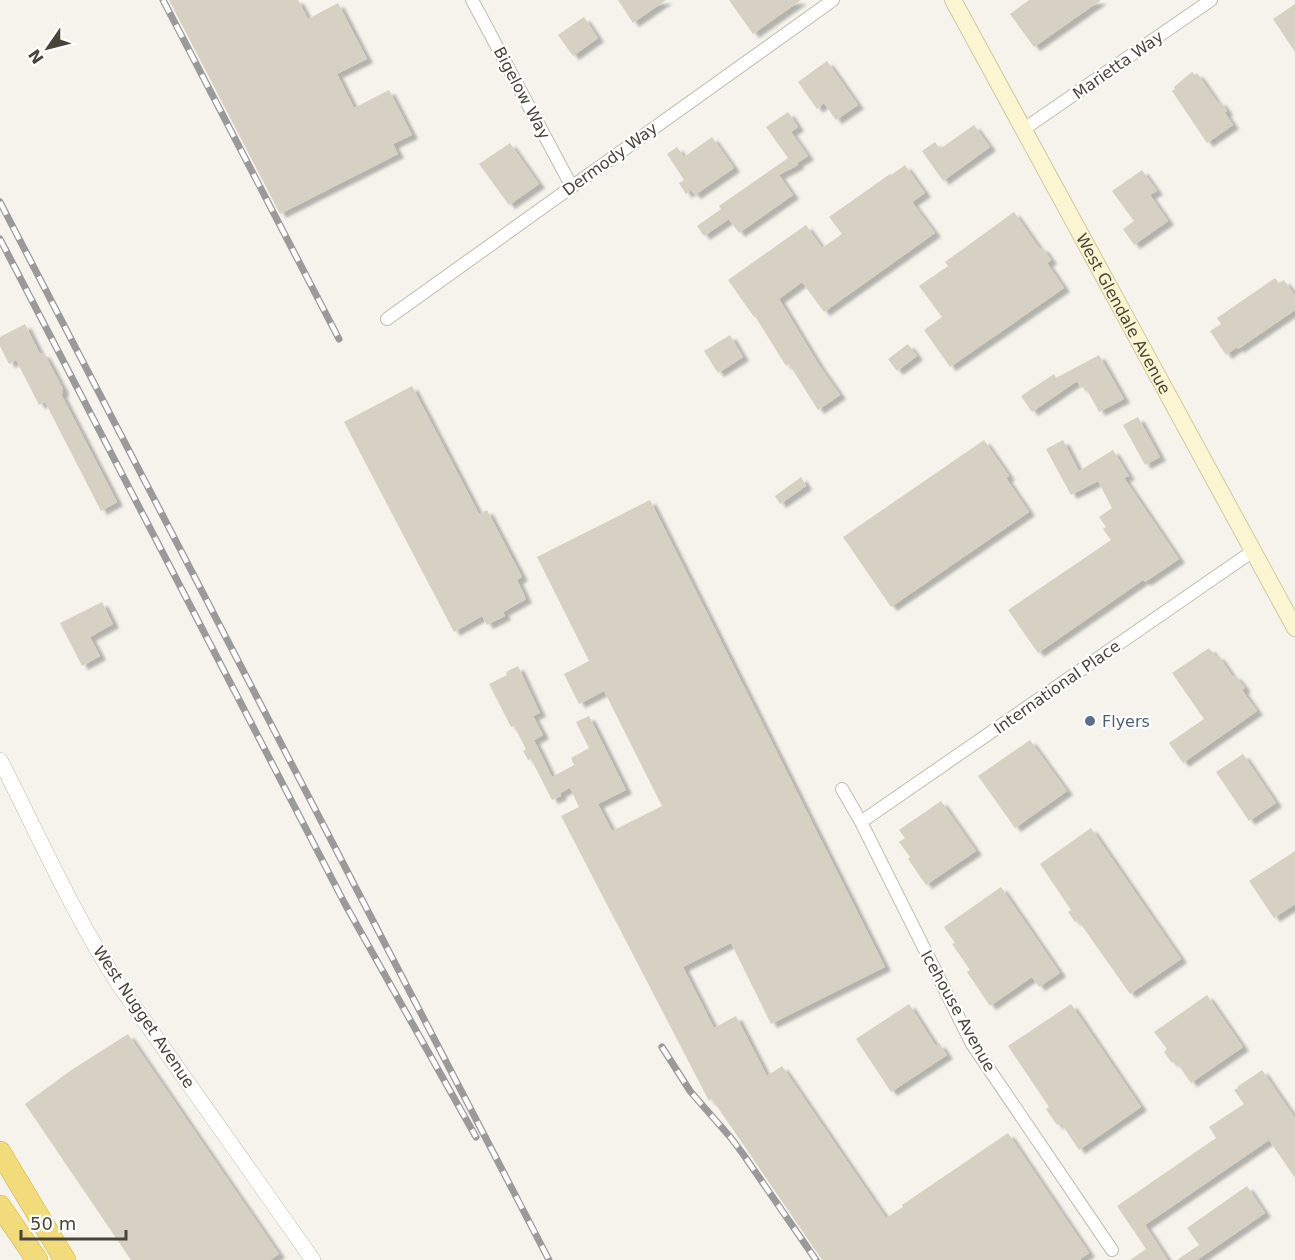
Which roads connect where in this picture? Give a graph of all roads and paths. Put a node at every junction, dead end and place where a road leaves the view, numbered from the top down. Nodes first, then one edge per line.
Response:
1 (472, 0) edge
2 (833, 0) edge
3 (953, 0) edge
4 (1211, 0) edge
5 (1024, 129) junction
6 (572, 187) junction
7 (387, 319) dead end
8 (1253, 551) junction
9 (1295, 628) edge
10 (0, 760) edge
11 (0, 780) edge
12 (842, 789) dead end
13 (28, 818) junction
14 (861, 822) junction
15 (0, 1152) edge
16 (0, 1206) edge
17 (1112, 1250) dead end
18 (37, 1260) edge
19 (64, 1260) edge
20 (313, 1260) edge

1 - 6 street, Bigelow Way
2 - 6 street, Dermody Way
3 - 5 main road, West Glendale Avenue
4 - 5 street, Marietta Way
5 - 8 main road, West Glendale Avenue
6 - 7 street, Dermody Way
8 - 9 main road, West Glendale Avenue
8 - 14 street, International Place
10 - 13 street, West Nugget Avenue
11 - 13 street
12 - 14 street, Icehouse Avenue
13 - 20 street, West Nugget Avenue
14 - 17 street, Icehouse Avenue
15 - 19 highway
16 - 18 highway

